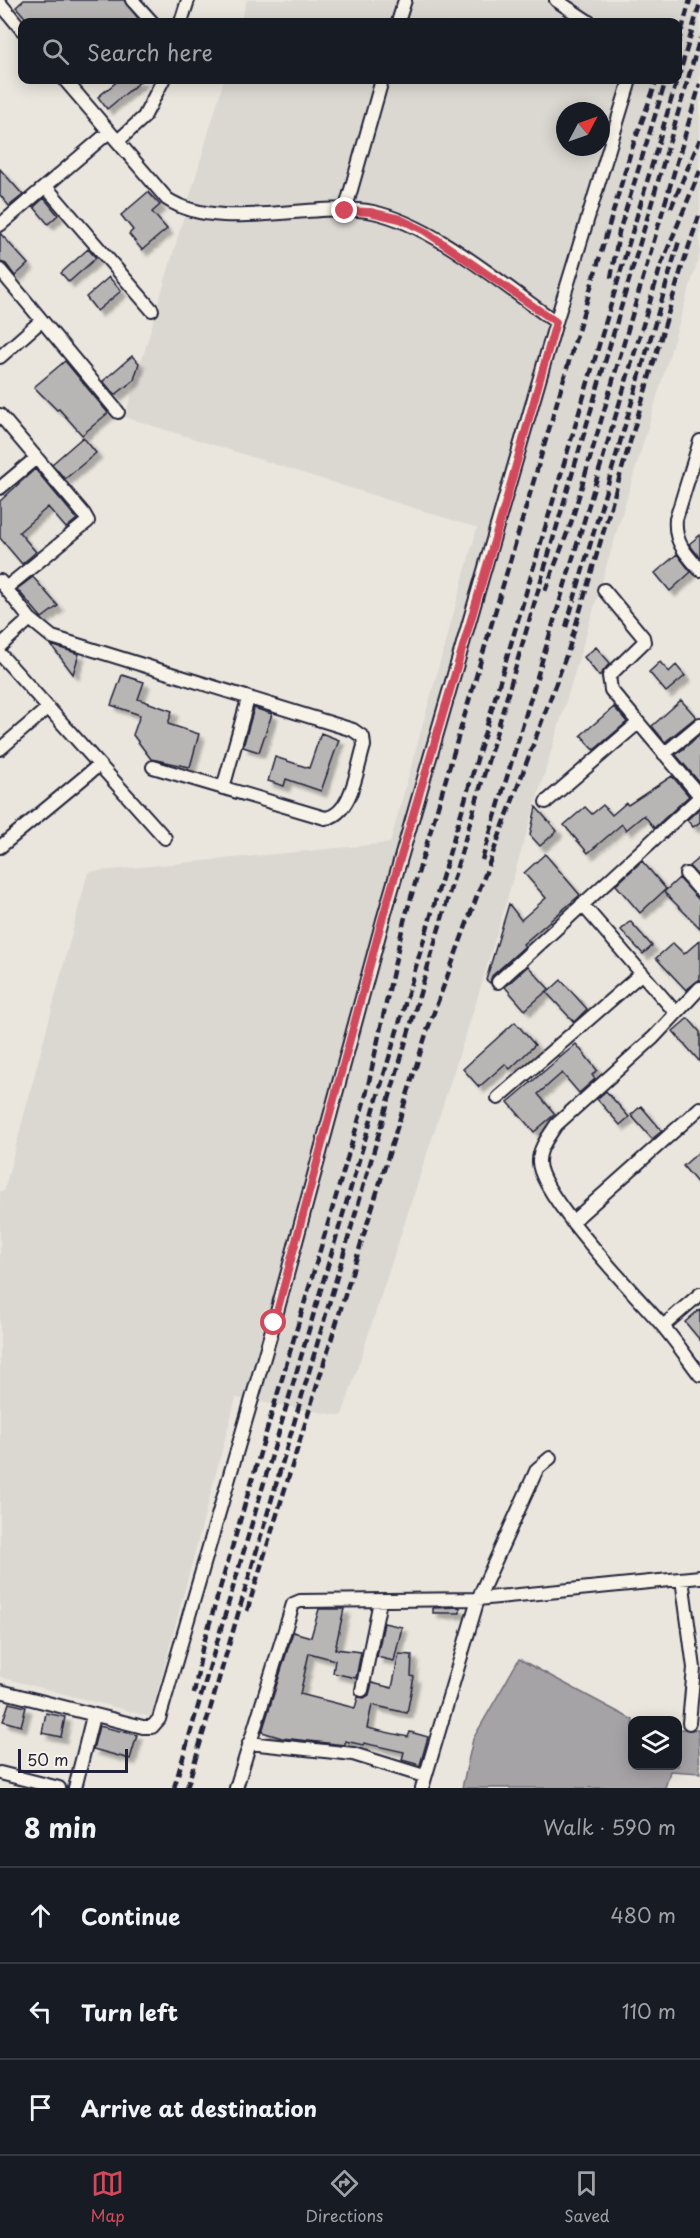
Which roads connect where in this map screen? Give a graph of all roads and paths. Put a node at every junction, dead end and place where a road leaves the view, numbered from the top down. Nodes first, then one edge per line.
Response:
1 (132, 0) edge
2 (188, 0) edge
3 (405, 0) edge
4 (556, 0) edge
5 (0, 3) edge
6 (148, 18) edge
7 (182, 18) edge
8 (399, 18) edge
9 (583, 18) edge
10 (18, 25) edge
11 (68, 84) edge
12 (161, 84) edge
13 (381, 84) edge
14 (629, 84) edge
15 (114, 137) junction
16 (46, 187) junction
17 (345, 211) junction
18 (0, 225) edge
19 (0, 270) edge
20 (152, 309) dead end
21 (41, 321) junction
22 (556, 322) junction
23 (0, 357) edge
24 (118, 412) dead end
25 (0, 415) edge
26 (700, 441) edge
27 (36, 458) junction
28 (0, 488) edge
29 (700, 570) edge
30 (3, 584) edge
31 (604, 590) dead end
32 (30, 619) junction
33 (0, 646) edge
34 (0, 654) edge
35 (248, 699) junction
36 (48, 708) junction
37 (638, 723) junction
38 (700, 724) edge
39 (0, 749) edge
40 (664, 754) junction
41 (99, 765) junction
42 (153, 767) dead end
43 (223, 788) junction
44 (700, 797) edge
45 (546, 802) dead end
46 (165, 838) dead end
47 (0, 848) edge
48 (686, 874) dead end
49 (700, 890) edge
50 (582, 904) junction
51 (642, 973) junction
52 (498, 982) dead end
53 (700, 988) edge
54 (676, 1013) junction
55 (498, 1098) dead end
56 (700, 1108) edge
57 (572, 1222) junction
58 (700, 1294) edge
59 (663, 1326) junction
60 (700, 1375) edge
61 (550, 1458) dead end
62 (700, 1578) edge
63 (682, 1579) junction
64 (478, 1599) junction
65 (380, 1601) junction
66 (363, 1690) dead end
67 (0, 1691) edge
68 (93, 1716) junction
69 (689, 1723) dead end
70 (249, 1743) junction
71 (0, 1773) edge
72 (423, 1782) edge
73 (59, 1788) edge
74 (75, 1788) edge
75 (236, 1788) edge

1 - 6 street
2 - 7 street
3 - 8 street
4 - 9 street
5 - 10 street
11 - 15 street
12 - 15 street
13 - 17 street
14 - 22 street
15 - 16 street
15 - 17 street
16 - 18 street
16 - 20 street
17 - 22 street
19 - 21 street
21 - 23 street
21 - 24 street
22 - 68 street
25 - 27 street
26 - 29 street
27 - 28 street
27 - 30 street
30 - 32 street
31 - 37 street
32 - 33 street
32 - 35 street
34 - 36 street
35 - 43 street
35 - 43 street
36 - 39 street
36 - 41 street
37 - 40 street
37 - 45 street
38 - 40 street
40 - 44 street
41 - 46 street
41 - 47 street
42 - 43 street
44 - 50 street
48 - 49 street
50 - 51 street
50 - 52 street
51 - 54 street
51 - 55 street
53 - 54 street
54 - 57 street
56 - 57 street
57 - 59 street
58 - 59 street
59 - 60 street
61 - 64 street
62 - 63 street
63 - 64 street
63 - 69 street
64 - 65 street
64 - 72 street
65 - 66 street
65 - 70 street
67 - 68 street
68 - 74 street
70 - 72 street
70 - 75 street
71 - 73 street

